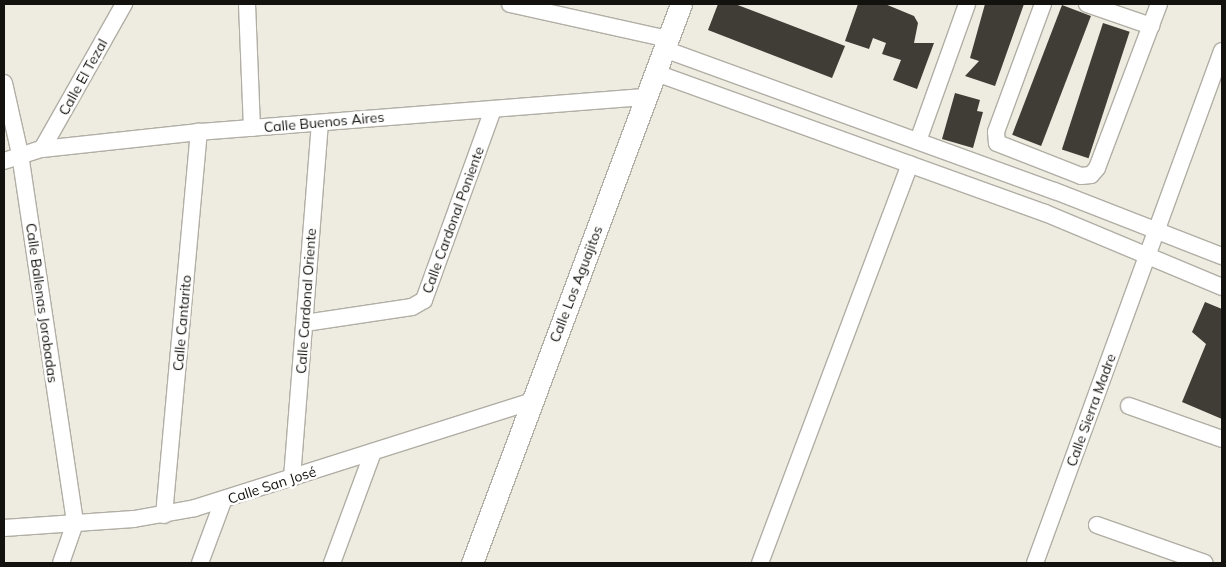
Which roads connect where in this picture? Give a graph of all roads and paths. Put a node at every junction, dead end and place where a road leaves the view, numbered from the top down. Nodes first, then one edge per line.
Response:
1 (124, 4) edge
2 (247, 4) edge
3 (510, 4) edge
4 (681, 4) edge
5 (967, 4) edge
6 (1043, 4) edge
7 (1087, 4) edge
8 (1159, 4) edge
9 (537, 7) edge
10 (1151, 26) junction
11 (666, 44) junction
12 (1222, 51) edge
13 (656, 73) junction
14 (4, 83) edge
15 (646, 97) junction
16 (493, 109) junction
17 (320, 123) junction
18 (252, 128) junction
19 (199, 132) junction
20 (918, 141) junction
21 (42, 150) junction
22 (20, 154) junction
23 (4, 161) edge
24 (910, 164) junction
25 (1157, 230) junction
26 (1222, 256) edge
27 (1147, 257) junction
28 (1222, 287) edge
29 (305, 322) junction
30 (532, 401) junction
31 (1129, 406) dead end
32 (1222, 439) edge
33 (373, 452) junction
34 (292, 478) junction
35 (223, 501) junction
36 (164, 515) junction
37 (75, 523) junction
38 (1097, 525) dead end
39 (4, 528) edge
40 (61, 563) edge
41 (200, 563) edge
42 (332, 563) edge
43 (472, 563) edge
44 (760, 563) edge
45 (1035, 563) edge
46 (1204, 563) edge

1 - 21 street, Calle El Tezal
2 - 18 street
3 - 9 street
4 - 11 street, Calle Los Aguajitos
5 - 20 street
6 - 10 street
7 - 10 street
8 - 10 street
9 - 11 street
11 - 13 street, Calle Los Aguajitos
11 - 20 street
12 - 25 street
13 - 15 street, Calle Los Aguajitos
13 - 24 street
14 - 22 street, Calle Ballenas Jorobadas
15 - 16 street, Calle Buenos Aires
15 - 30 street, Calle Los Aguajitos
16 - 17 street, Calle Buenos Aires
16 - 29 street, Calle Cardonal Poniente
17 - 18 street, Calle Buenos Aires
17 - 29 street, Calle Cardonal Oriente
18 - 19 street, Calle Buenos Aires
19 - 21 street, Calle Buenos Aires
19 - 36 street, Calle Cantarito
20 - 25 street
21 - 22 street, Calle Buenos Aires
22 - 23 street, Calle Buenos Aires
22 - 37 street, Calle Ballenas Jorobadas
24 - 27 street
24 - 44 street
25 - 26 street
25 - 27 street, Calle Sierra Madre
27 - 28 street
27 - 45 street, Calle Sierra Madre
29 - 34 street, Calle Cardonal Oriente
30 - 33 street, Calle San José
30 - 43 street, Calle Los Aguajitos
31 - 32 street
33 - 34 street, Calle San José
33 - 42 street
34 - 35 street, Calle San José
35 - 36 street, Calle San José
35 - 41 street
36 - 37 street, Calle San José
37 - 39 street, Calle San José
37 - 40 street
38 - 46 street

